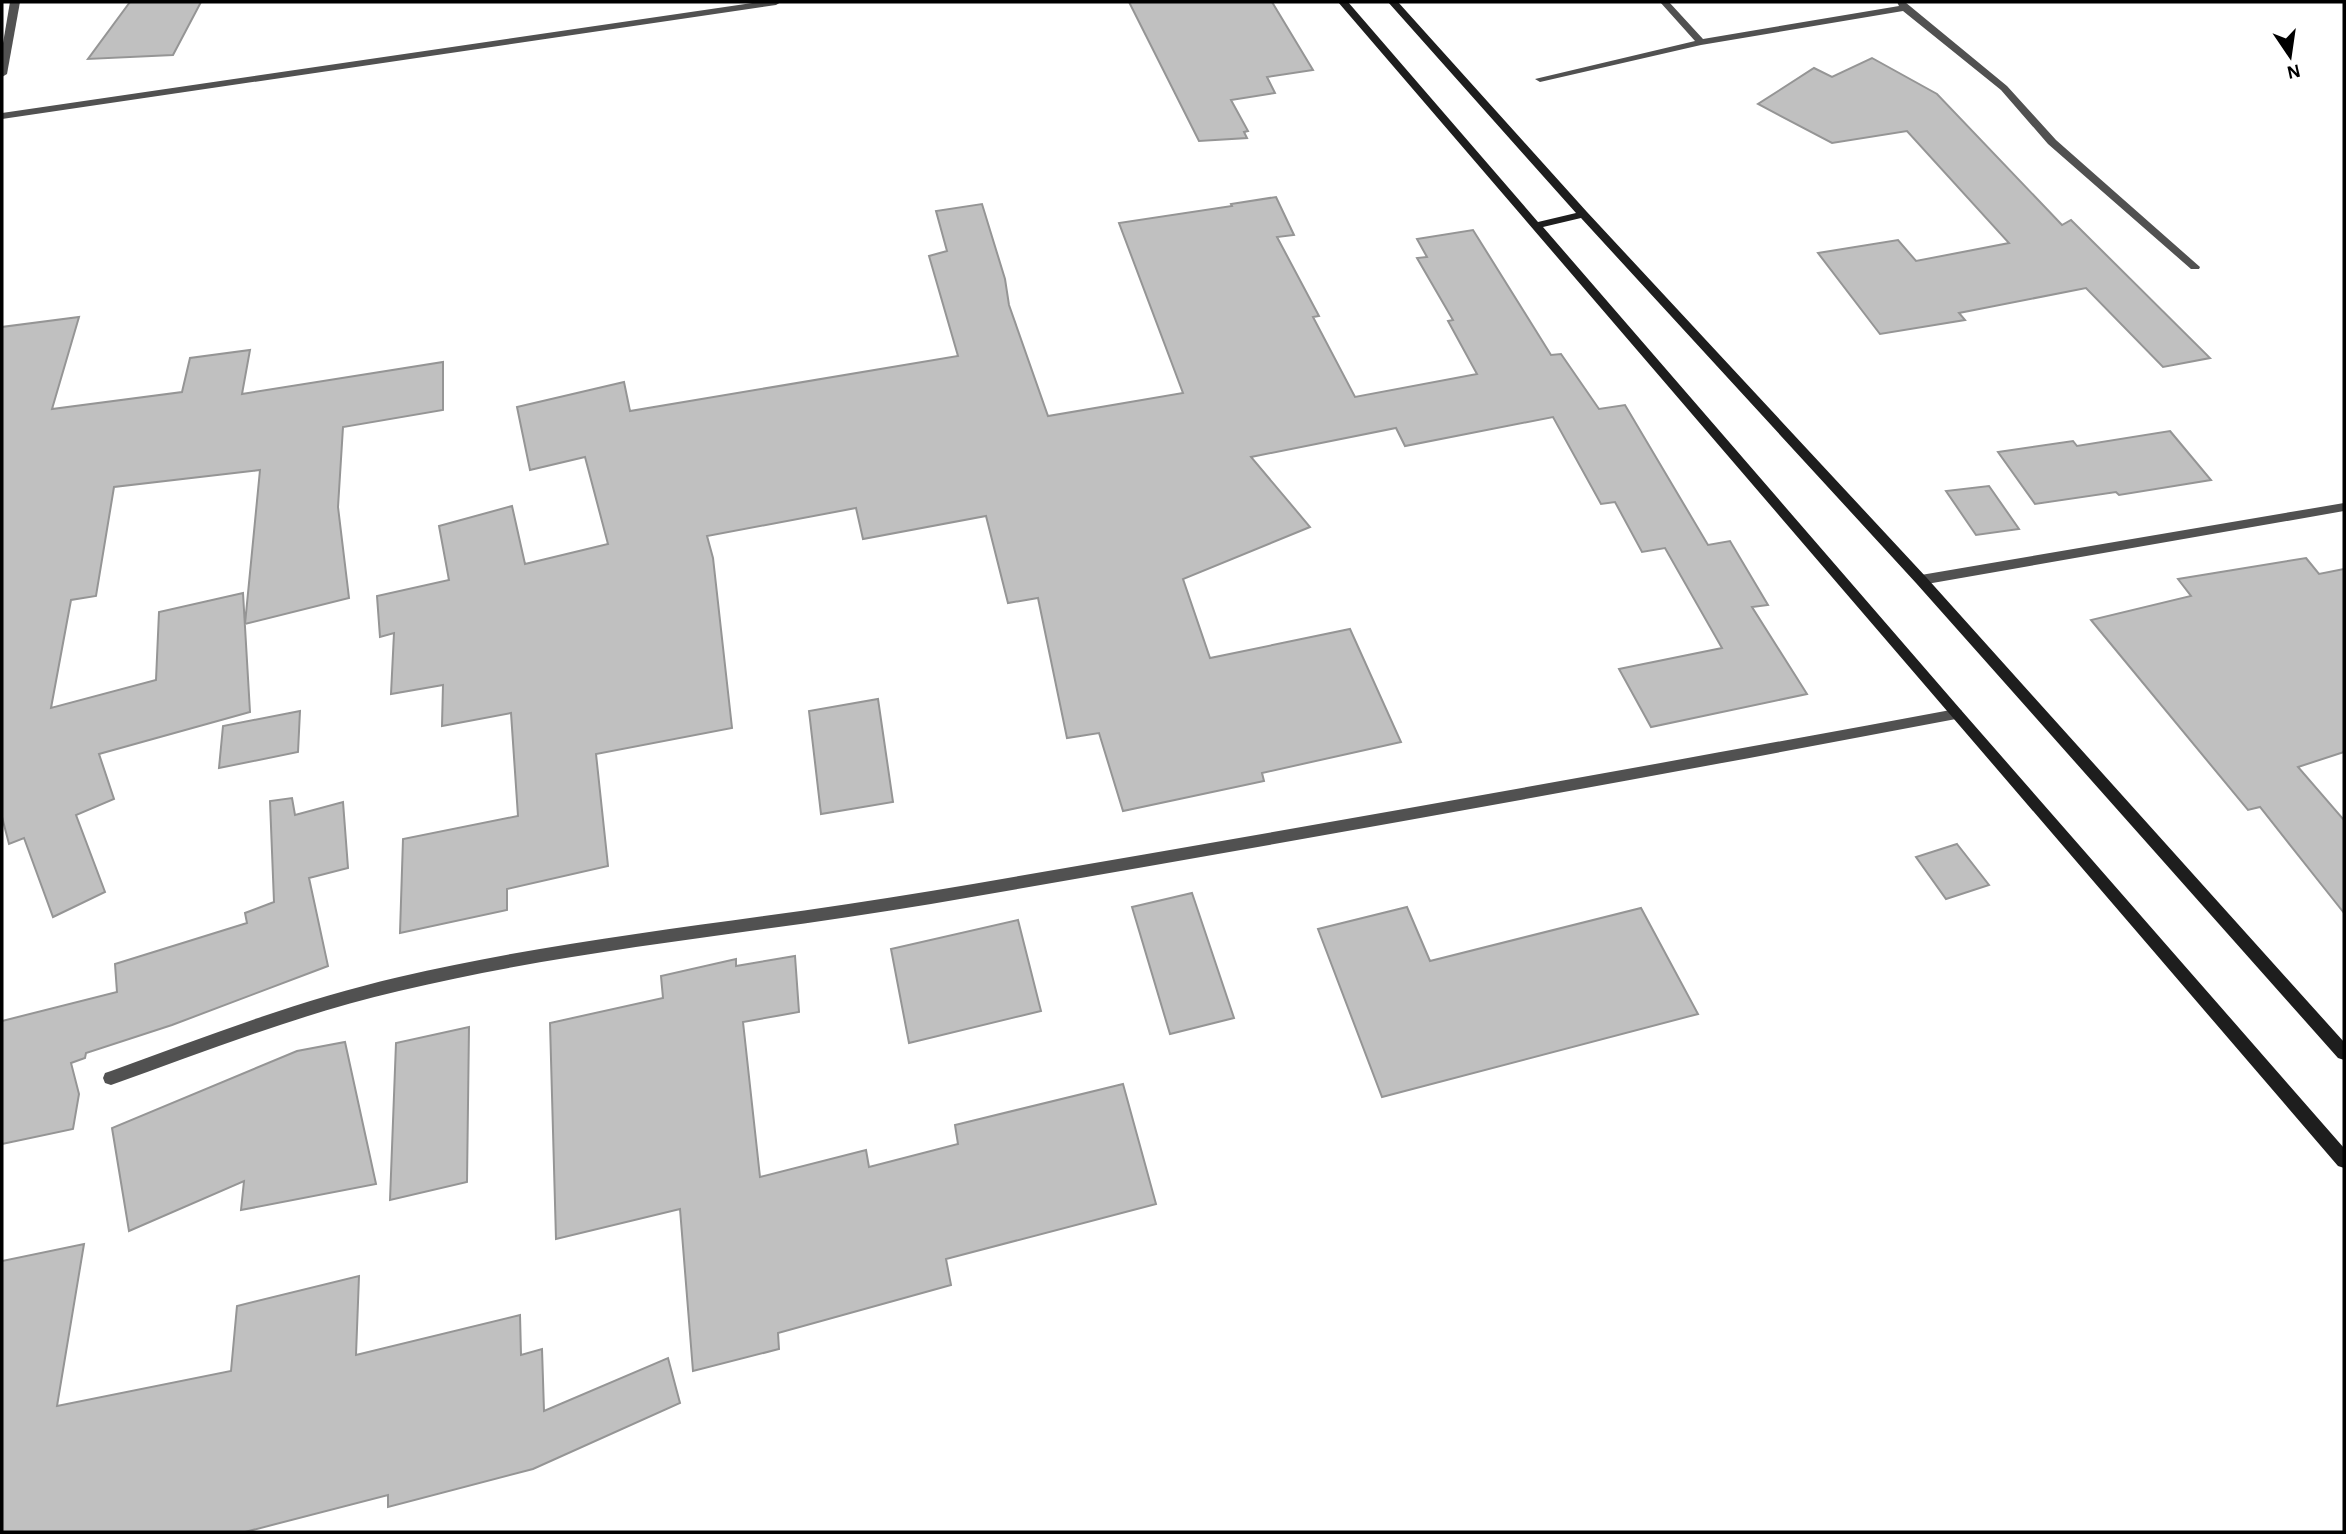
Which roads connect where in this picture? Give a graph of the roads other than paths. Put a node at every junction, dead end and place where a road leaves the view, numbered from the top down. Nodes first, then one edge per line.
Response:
1 (15, 2) edge
2 (776, 2) edge
3 (1343, 2) edge
4 (1393, 2) edge
5 (1664, 2) edge
6 (1903, 5) edge
7 (1701, 42) junction
8 (2, 74) edge
9 (1540, 79) dead end
10 (2, 116) edge
11 (1583, 214) junction
12 (1535, 226) junction
13 (2195, 267) dead end
14 (2344, 507) edge
15 (1921, 580) junction
16 (1956, 715) junction
17 (2344, 1053) edge
18 (111, 1078) dead end
19 (2344, 1160) edge

1 - 8 street
2 - 10 street
3 - 12 street
4 - 11 street
5 - 7 street
6 - 7 street
6 - 13 street
7 - 9 street
11 - 12 street
11 - 15 street
12 - 16 street
14 - 15 street
15 - 17 street
16 - 18 street
16 - 19 street

